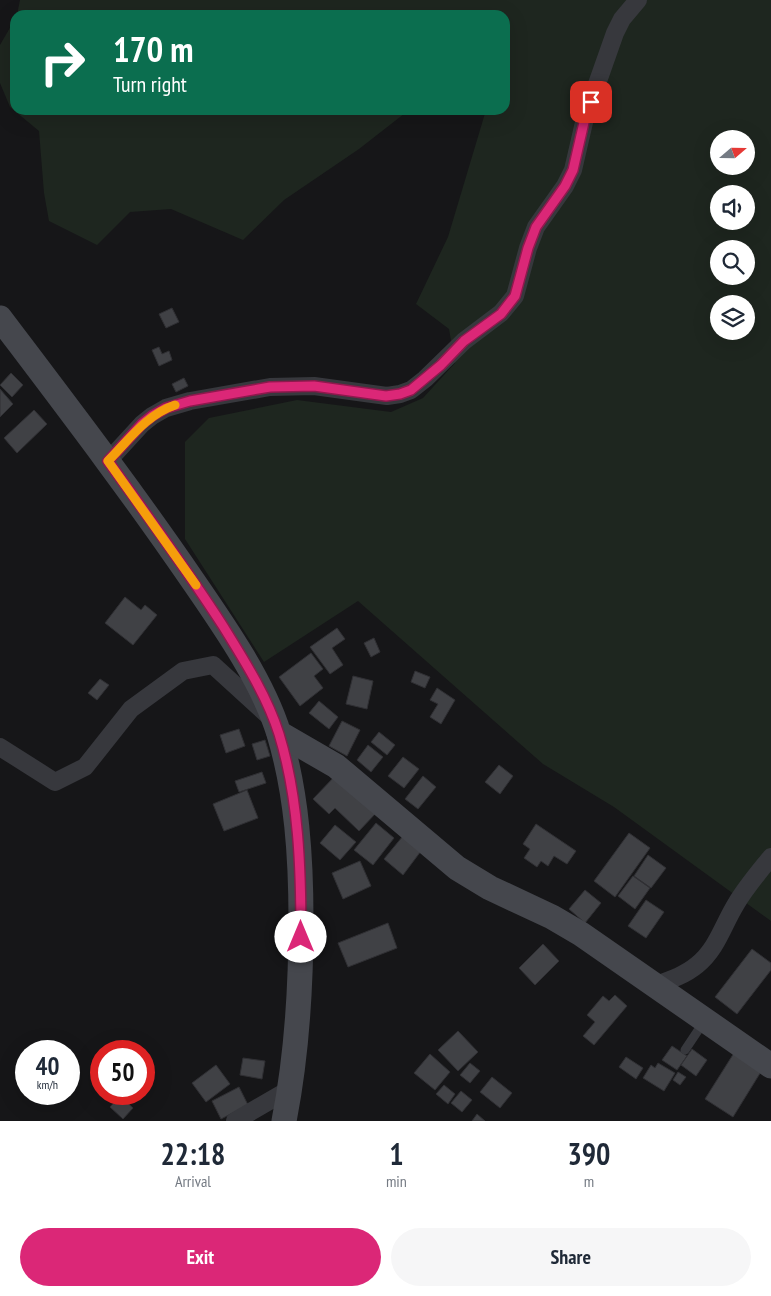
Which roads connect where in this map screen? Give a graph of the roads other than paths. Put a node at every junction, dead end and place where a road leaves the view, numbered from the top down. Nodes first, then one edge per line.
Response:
1 (638, 0) edge
2 (0, 318) edge
3 (108, 461) junction
4 (277, 728) junction
5 (0, 747) edge
6 (771, 857) edge
7 (656, 985) junction
8 (705, 1020) junction
9 (684, 1050) dead end
10 (771, 1066) edge
11 (290, 1089) junction
12 (235, 1121) edge
13 (284, 1121) edge

1 - 3 street
2 - 3 main road
3 - 4 main road
4 - 5 street
4 - 7 main road
4 - 11 main road
6 - 7 street
7 - 8 main road
8 - 9 lane
8 - 10 main road
11 - 12 street
11 - 13 main road

